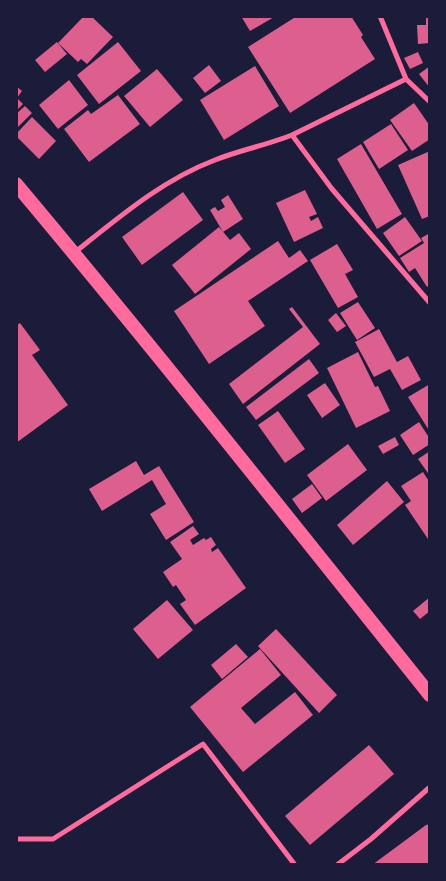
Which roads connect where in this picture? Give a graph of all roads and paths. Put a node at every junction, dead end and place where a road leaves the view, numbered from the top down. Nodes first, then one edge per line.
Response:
1 (380, 16) edge
2 (406, 79) junction
3 (430, 102) edge
4 (292, 135) junction
5 (16, 184) edge
6 (74, 253) junction
7 (430, 303) edge
8 (430, 695) edge
9 (430, 787) edge
10 (16, 839) edge
11 (295, 865) edge
12 (337, 865) edge

1 - 2 street
2 - 3 street
2 - 4 street
4 - 6 street
4 - 7 street
5 - 6 highway
6 - 8 highway
9 - 12 street
10 - 11 street

